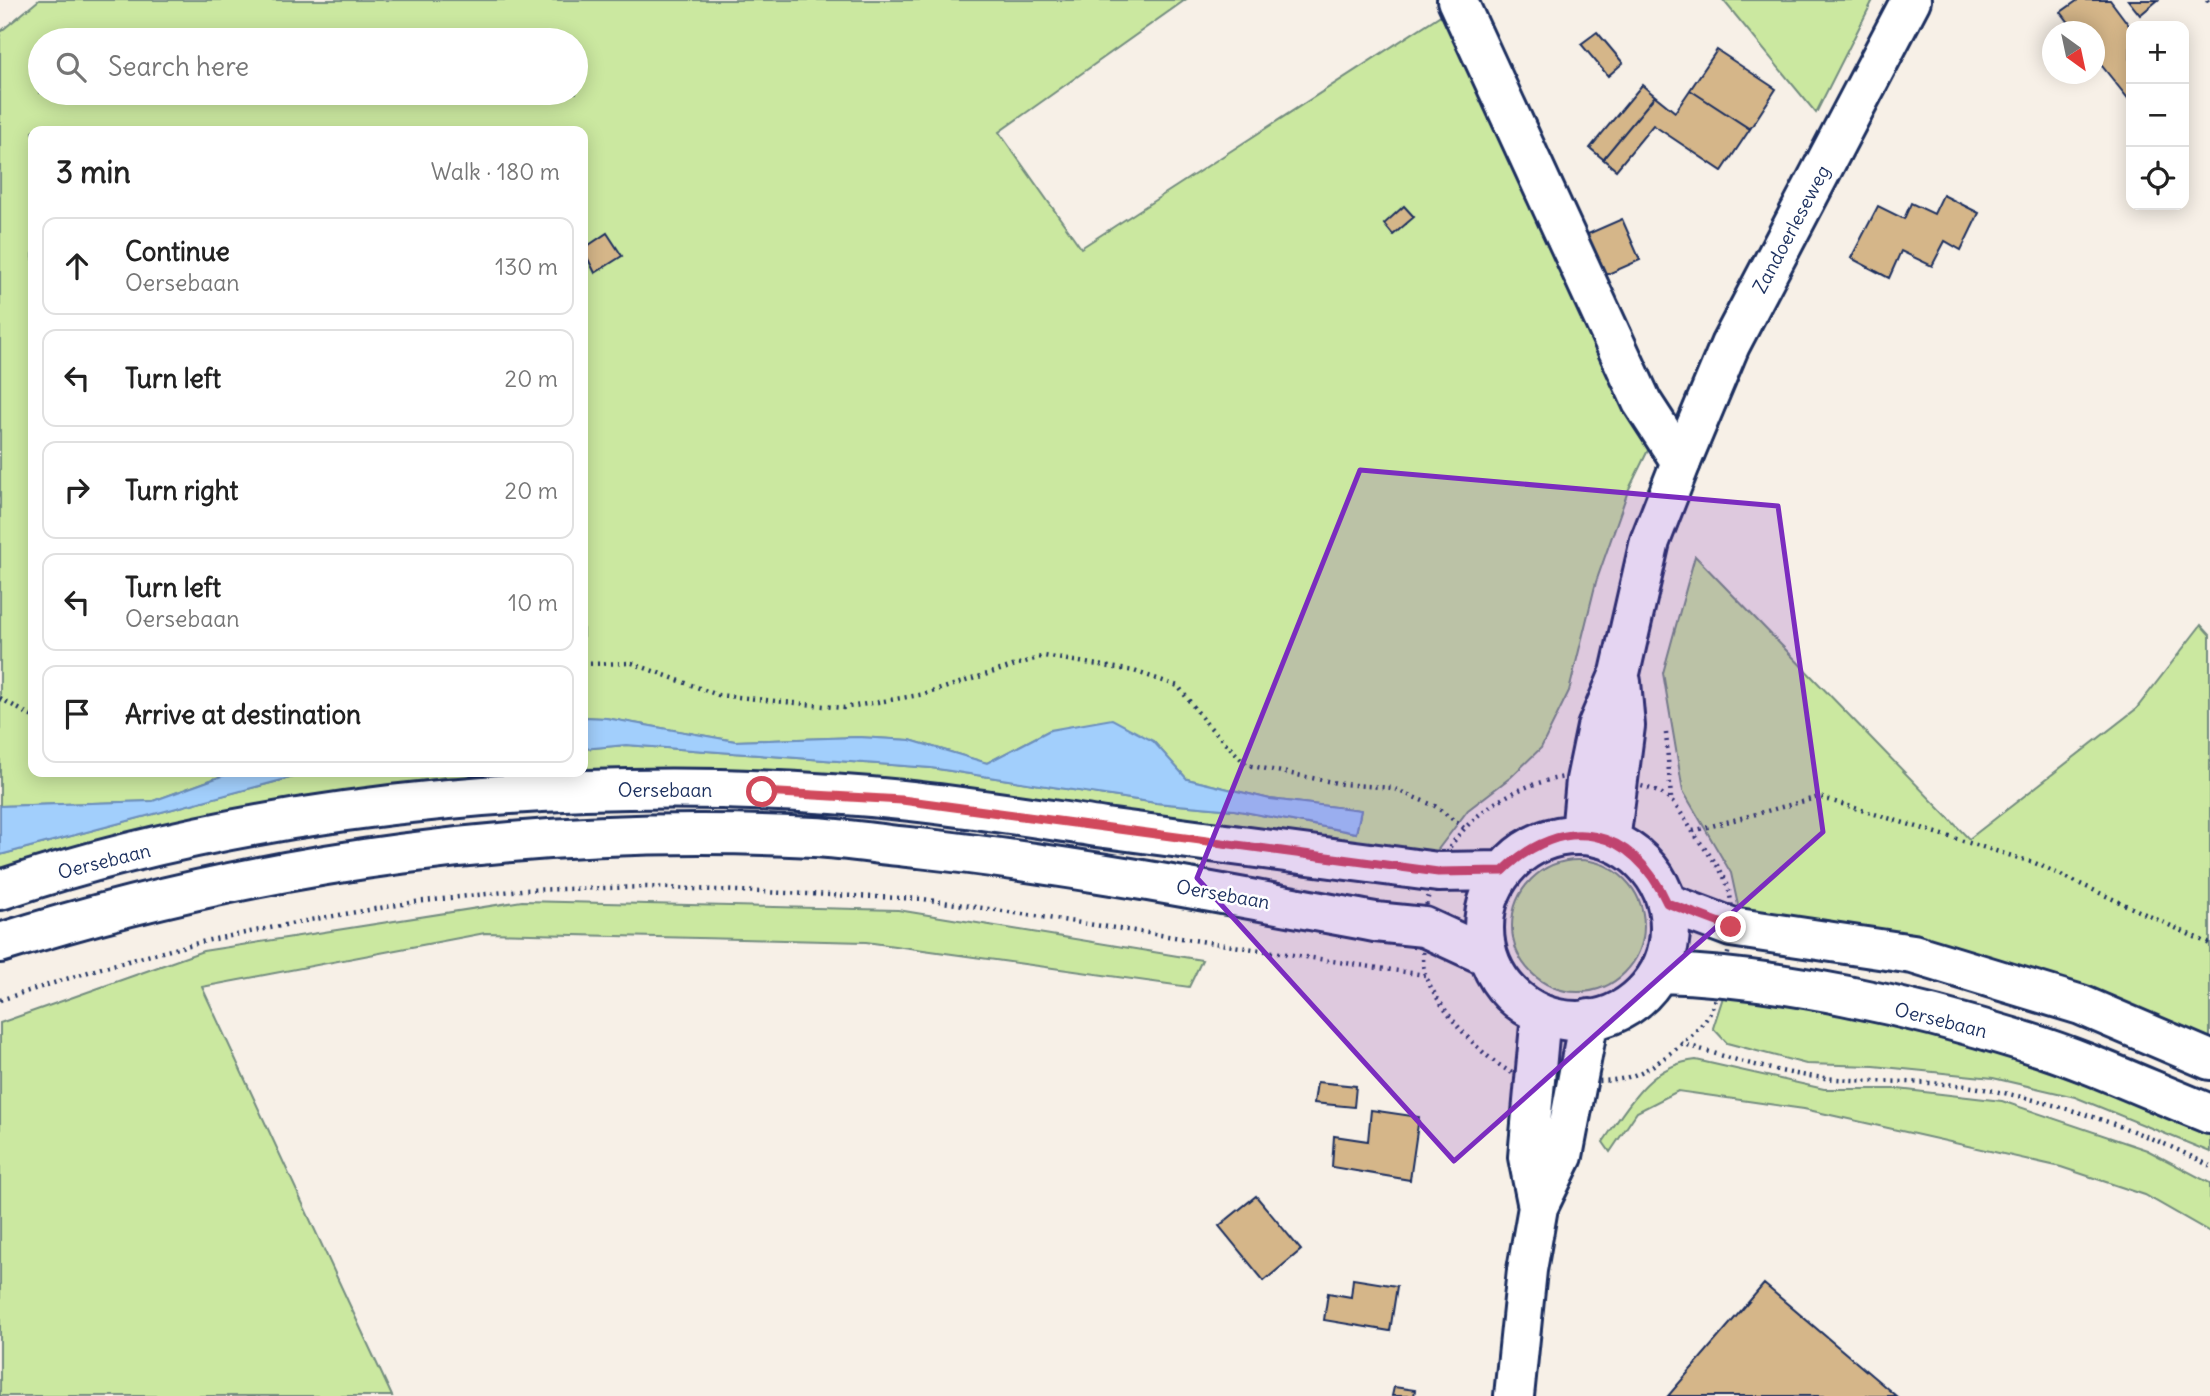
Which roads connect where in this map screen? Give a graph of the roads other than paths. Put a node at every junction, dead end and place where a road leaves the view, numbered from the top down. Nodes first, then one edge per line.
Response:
1 (1457, 0) edge
2 (1911, 0) edge
3 (1681, 462) junction
4 (1595, 837) junction
5 (1503, 871) junction
6 (0, 890) edge
7 (1667, 903) junction
8 (0, 943) edge
9 (1488, 956) junction
10 (1660, 973) junction
11 (1541, 1014) junction
12 (1589, 1019) junction
13 (2210, 1060) edge
14 (2210, 1114) edge
15 (1538, 1206) junction
16 (1514, 1396) edge

1 - 3 main road
2 - 3 main road, Zandoerleseweg
3 - 4 main road, Zandoerleseweg
4 - 5 main road
4 - 7 main road
5 - 6 main road, Oersebaan
5 - 9 main road
7 - 10 main road
7 - 13 main road
8 - 9 main road, Oersebaan
9 - 11 main road
10 - 12 main road
10 - 14 main road, Oersebaan
11 - 12 main road
11 - 15 main road
12 - 15 main road
15 - 16 main road

